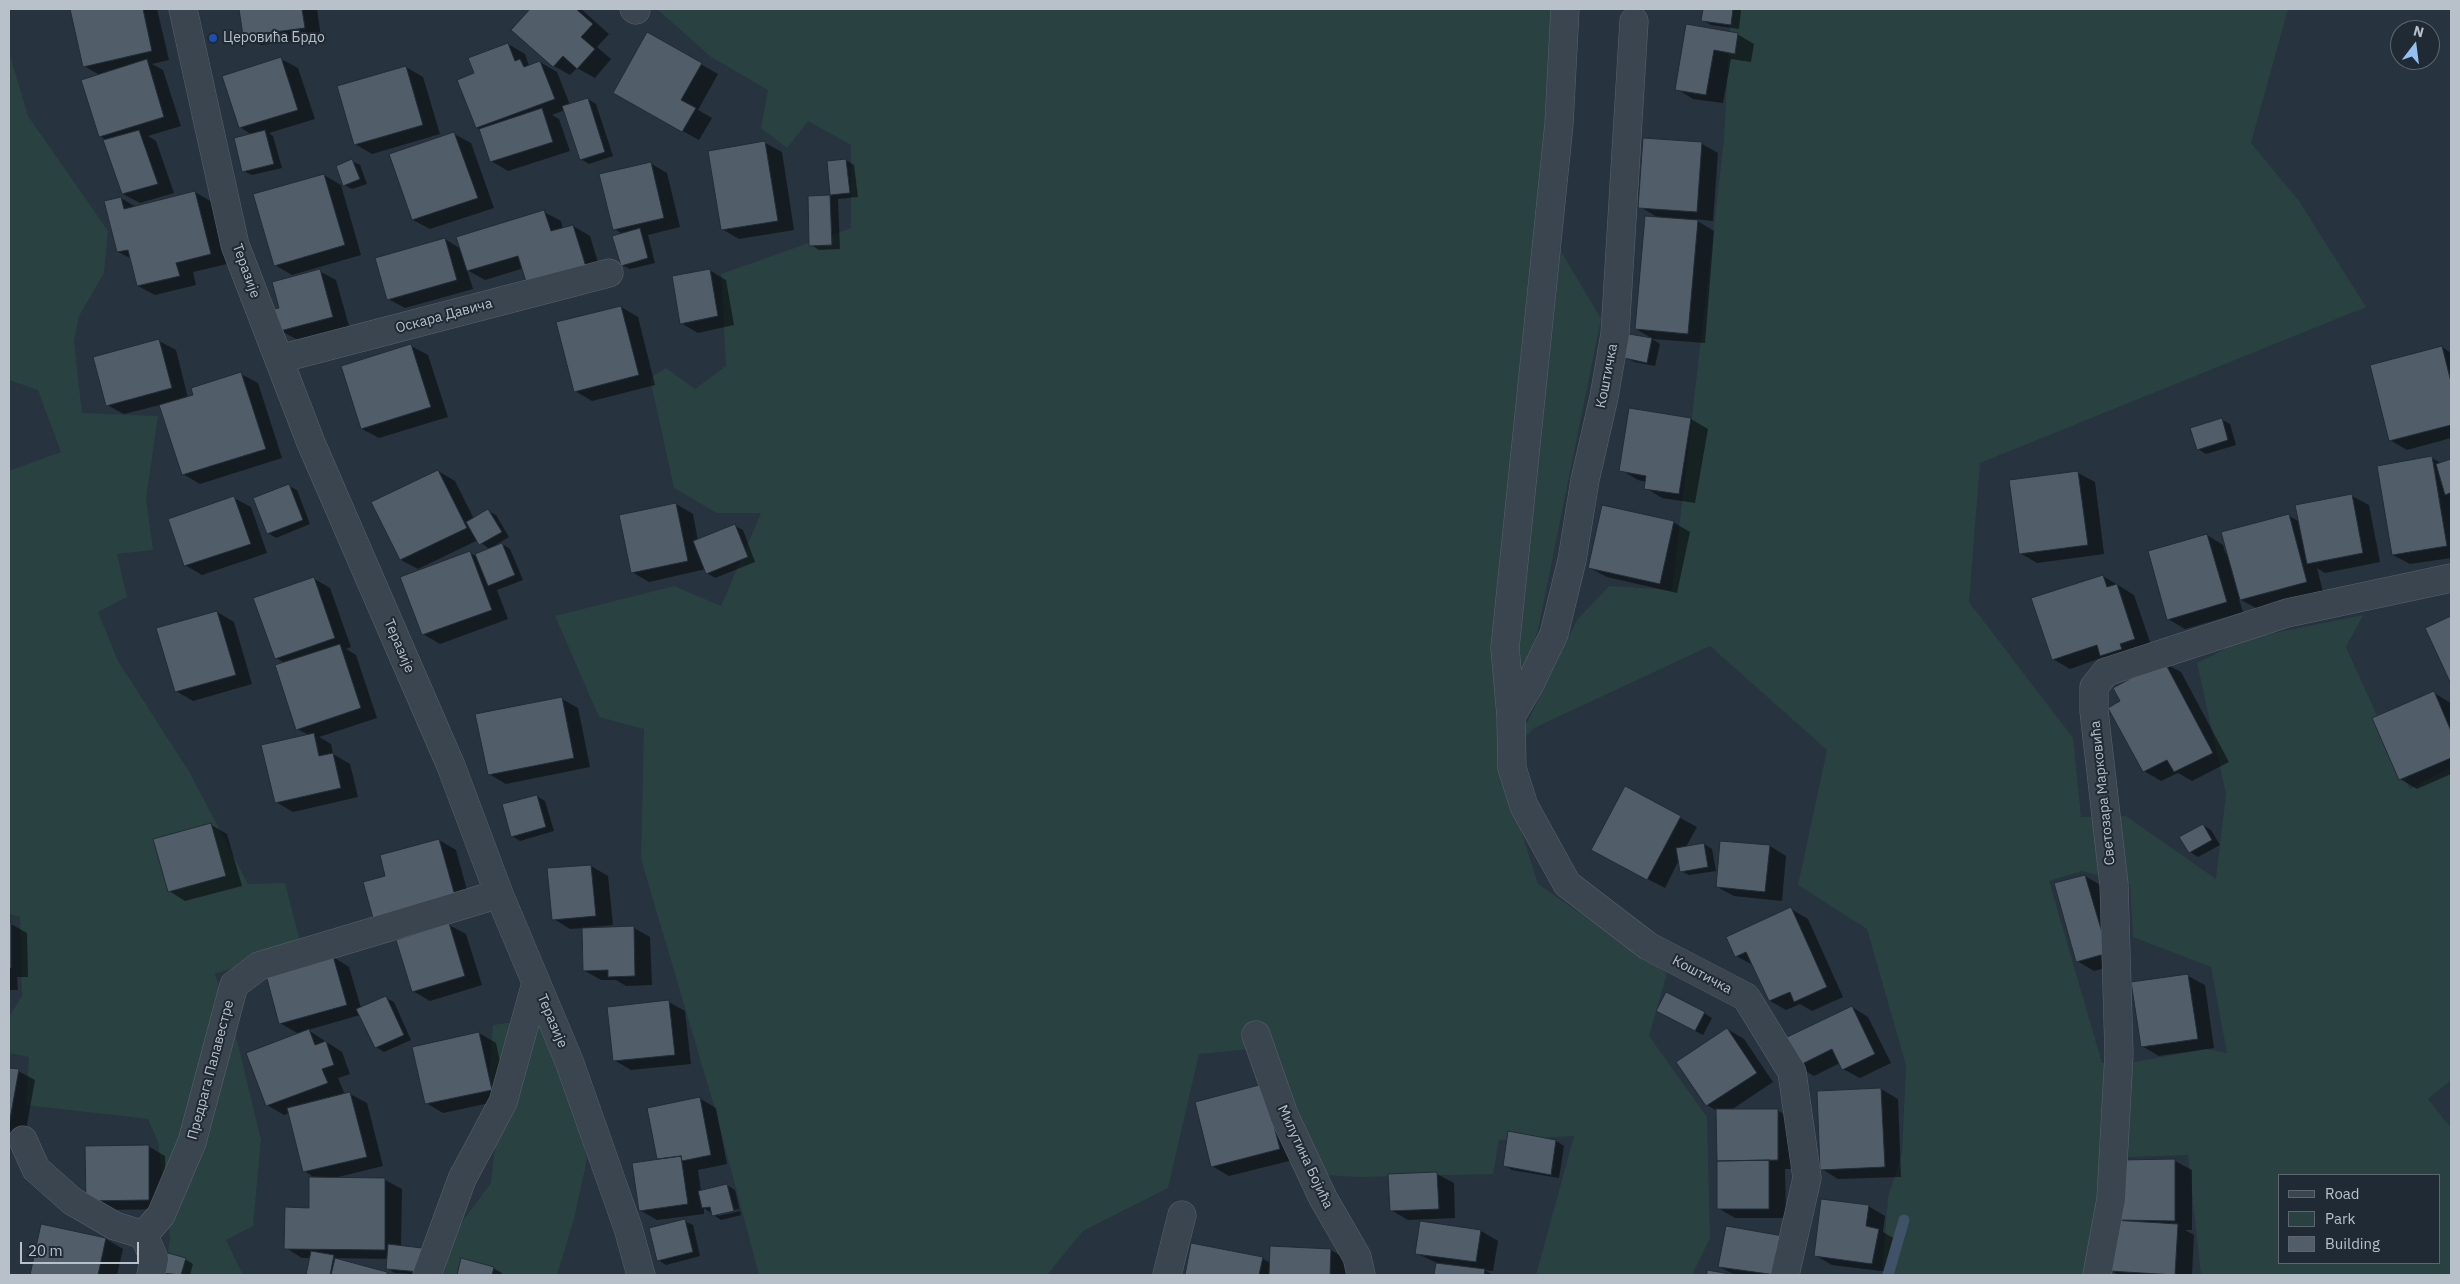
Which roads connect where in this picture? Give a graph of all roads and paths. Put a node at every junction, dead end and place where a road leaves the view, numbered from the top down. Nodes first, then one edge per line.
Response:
1 (183, 9) edge
2 (1565, 9) edge
3 (1634, 21) dead end
4 (609, 273) dead end
5 (279, 359) junction
6 (2451, 578) edge
7 (1511, 716) junction
8 (499, 894) junction
9 (536, 983) junction
10 (1256, 1035) dead end
11 (23, 1140) dead end
12 (1182, 1215) dead end
13 (144, 1235) junction
14 (151, 1275) edge
15 (427, 1275) edge
16 (641, 1275) edge
17 (1167, 1275) edge
18 (1362, 1275) edge
19 (1786, 1275) edge
20 (2096, 1275) edge

1 - 5 street, Теразије
2 - 7 street, Коштичка
3 - 7 street, Коштичка
4 - 5 street, Оскара Давича
5 - 8 street, Теразије
6 - 20 street, Светозара Марковића
7 - 19 street, Коштичка
8 - 9 street, Теразије
8 - 13 street, Предрага Палавестре
9 - 15 street
9 - 16 street, Теразије
10 - 18 street, Милутина Бојића
11 - 13 street
12 - 17 street
13 - 14 street

